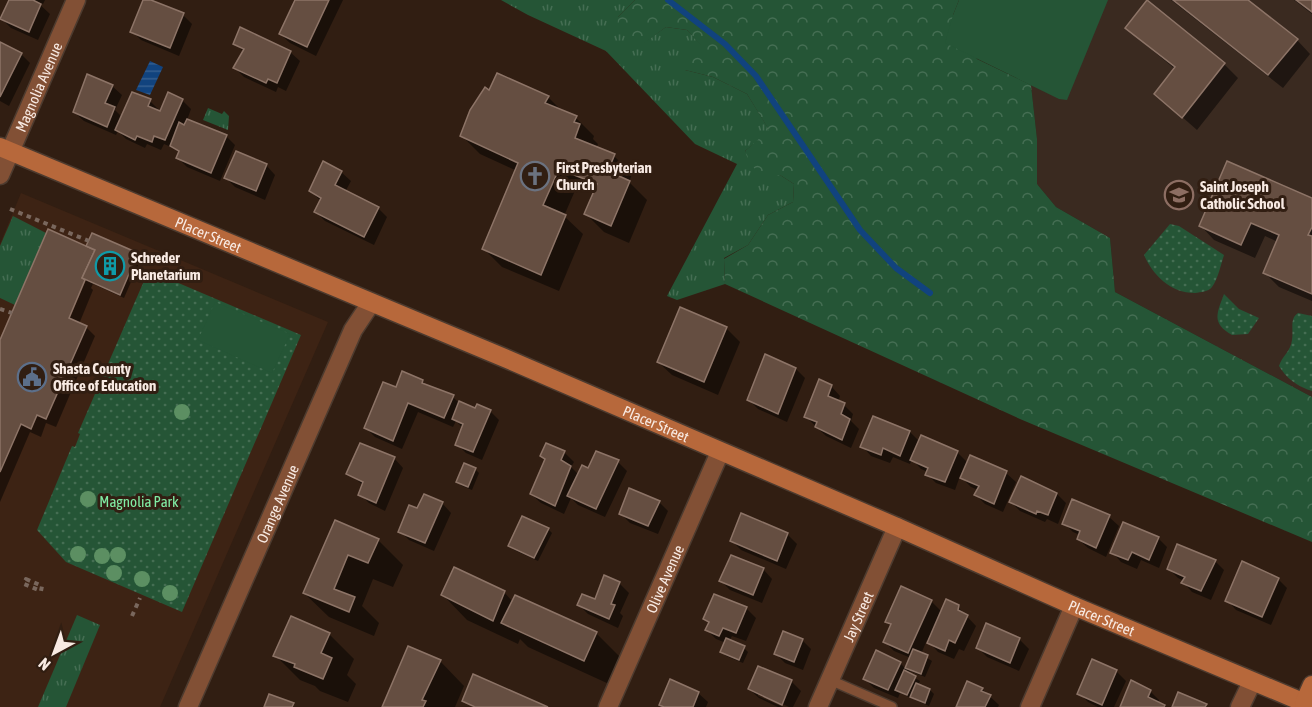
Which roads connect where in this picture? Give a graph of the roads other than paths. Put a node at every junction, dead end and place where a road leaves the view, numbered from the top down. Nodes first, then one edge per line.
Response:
1 (76, 0) edge
2 (5, 150) edge
3 (0, 175) edge
4 (371, 303) junction
5 (720, 452) junction
6 (897, 527) junction
7 (1074, 606) junction
8 (830, 680) junction
9 (1252, 681) junction
10 (1312, 685) edge
11 (1308, 704) edge
12 (188, 707) edge
13 (608, 707) edge
14 (818, 707) edge
15 (892, 707) edge
16 (1030, 707) edge
17 (1240, 707) edge

1 - 2 street, Magnolia Avenue
2 - 3 street, Magnolia Avenue
2 - 4 main road, Placer Street
4 - 5 main road, Placer Street
4 - 12 street, Orange Avenue
5 - 6 main road, Placer Street
5 - 13 street, Olive Avenue
6 - 7 main road, Placer Street
6 - 8 street, Jay Street
7 - 9 main road, Placer Street
7 - 16 street
8 - 14 street, Jay Street
8 - 15 lane
9 - 11 main road, Placer Street
9 - 17 street
10 - 11 main road

